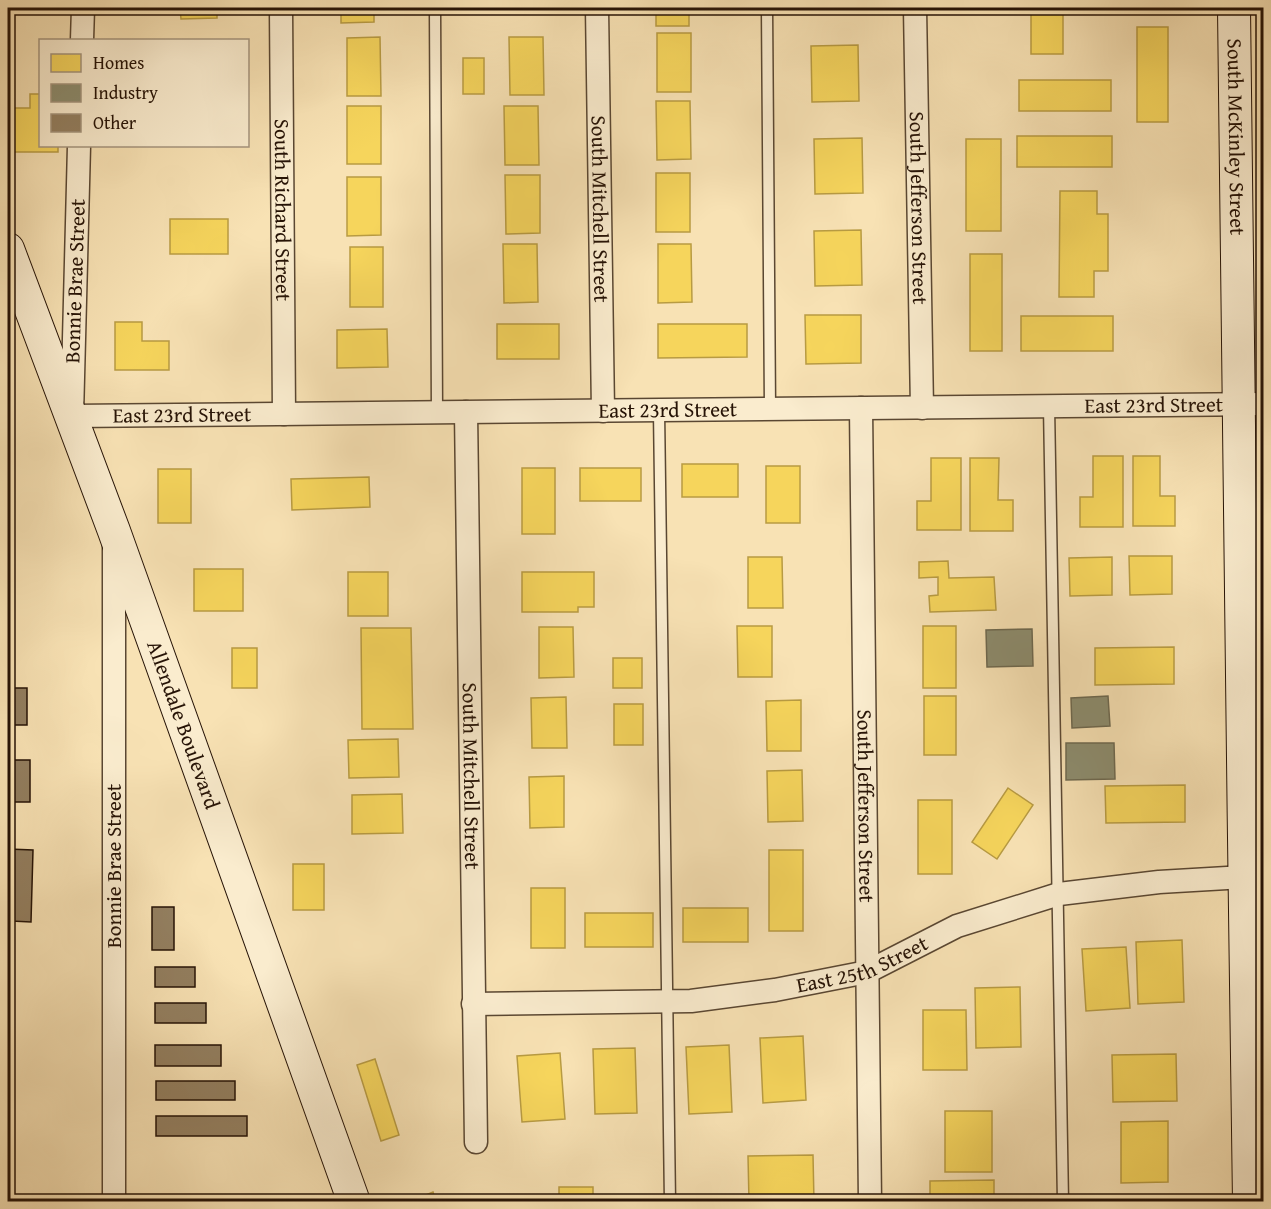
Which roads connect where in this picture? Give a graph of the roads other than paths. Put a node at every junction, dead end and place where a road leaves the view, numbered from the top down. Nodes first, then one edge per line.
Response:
1 (83, 8) edge
2 (281, 8) edge
3 (435, 8) edge
4 (597, 8) edge
5 (767, 8) edge
6 (915, 8) edge
7 (1234, 8) edge
8 (82, 39) edge
9 (79, 147) edge
10 (8, 249) edge
11 (1252, 404) edge
12 (1049, 406) junction
13 (861, 408) junction
14 (922, 408) junction
15 (770, 409) junction
16 (603, 411) junction
17 (659, 411) junction
18 (466, 412) junction
19 (437, 413) junction
20 (284, 414) junction
21 (72, 416) junction
22 (114, 531) junction
23 (1244, 877) junction
24 (1059, 894) junction
25 (867, 972) junction
26 (666, 1001) junction
27 (473, 1004) junction
28 (476, 1142) dead end
29 (114, 1202) edge
30 (354, 1202) edge
31 (670, 1202) edge
32 (870, 1202) edge
33 (1063, 1202) edge
34 (1249, 1202) edge

1 - 8 street
2 - 20 street, South Richard Street
3 - 19 lane
4 - 16 street, South Mitchell Street
5 - 15 lane
6 - 14 street, South Jefferson Street
7 - 11 street, South McKinley Street
9 - 21 street, Bonnie Brae Street
10 - 21 street, Allendale Boulevard
11 - 12 street, East 23rd Street
11 - 23 street, South McKinley Street
12 - 14 street, East 23rd Street
12 - 24 lane
13 - 14 street, East 23rd Street
13 - 15 street, East 23rd Street
13 - 25 street, South Jefferson Street
15 - 17 street, East 23rd Street
16 - 17 street, East 23rd Street
16 - 18 street, East 23rd Street
17 - 26 lane
18 - 19 street, East 23rd Street
18 - 27 street, South Mitchell Street
19 - 20 street, East 23rd Street
20 - 21 street, East 23rd Street
21 - 22 street, Allendale Boulevard
22 - 29 street, Bonnie Brae Street
22 - 30 street, Allendale Boulevard
23 - 24 street, East 25th Street
23 - 34 street, South McKinley Street
24 - 25 street, East 25th Street
24 - 33 lane
25 - 26 street, East 25th Street
25 - 32 street, South Jefferson Street
26 - 27 street, East 25th Street
26 - 31 lane
27 - 28 street, South Mitchell Street

